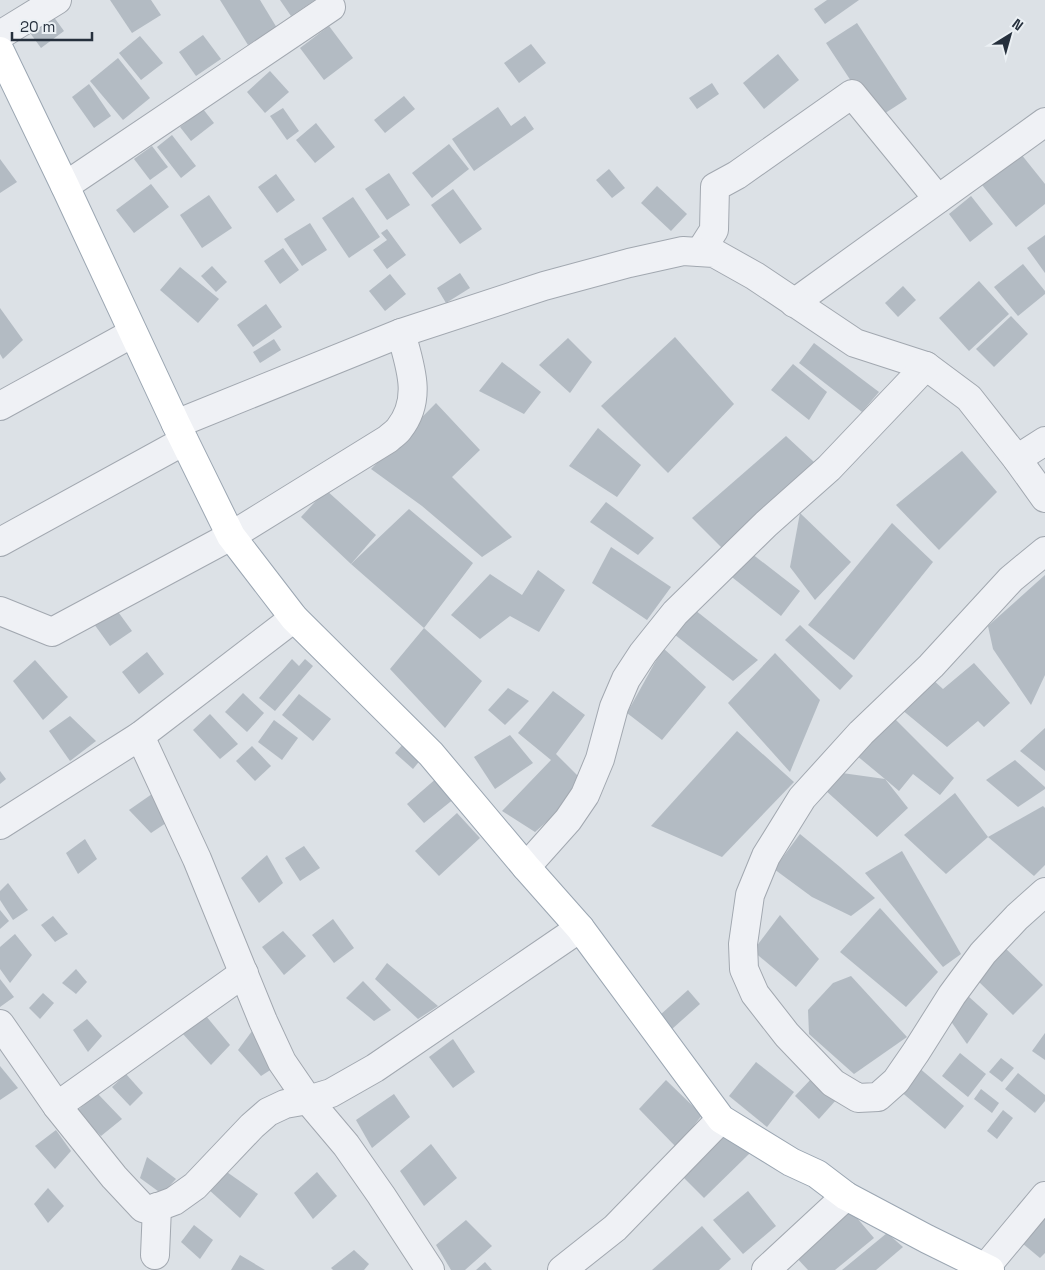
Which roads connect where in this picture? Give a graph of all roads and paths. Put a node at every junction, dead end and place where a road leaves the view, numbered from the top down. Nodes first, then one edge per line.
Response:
1 (57, 0) edge
2 (331, 7) dead end
3 (0, 35) edge
4 (0, 51) edge
5 (1045, 122) edge
6 (65, 186) junction
7 (938, 199) junction
8 (700, 252) junction
9 (794, 303) junction
10 (133, 333) junction
11 (401, 333) junction
12 (926, 366) junction
13 (0, 406) edge
14 (180, 432) junction
15 (1045, 441) edge
16 (1017, 459) junction
17 (1045, 498) edge
18 (231, 536) junction
19 (0, 542) edge
20 (1045, 551) edge
21 (0, 611) edge
22 (294, 618) junction
23 (140, 736) junction
24 (0, 825) edge
25 (526, 867) junction
26 (1045, 892) edge
27 (580, 928) junction
28 (244, 973) junction
29 (0, 1024) edge
30 (308, 1100) junction
31 (57, 1106) junction
32 (721, 1119) junction
33 (846, 1196) junction
34 (1045, 1196) edge
35 (157, 1207) junction
36 (155, 1254) dead end
37 (988, 1269) edge
38 (430, 1270) edge
39 (562, 1270) edge
40 (766, 1270) edge

1 - 3 street
2 - 6 street
4 - 6 main road
5 - 7 street
6 - 10 main road
7 - 8 street
7 - 9 street
8 - 9 street
8 - 11 street
9 - 12 street
10 - 13 street
10 - 14 main road
11 - 14 street
11 - 18 street
12 - 16 street
12 - 25 street
14 - 18 main road
14 - 19 street
15 - 16 street
16 - 17 street
18 - 21 street
18 - 22 main road
20 - 26 street
22 - 23 street
22 - 25 main road
23 - 24 street
23 - 28 street
25 - 27 main road
27 - 30 street
27 - 32 main road
28 - 30 street
28 - 31 street
29 - 31 street
30 - 35 street
30 - 38 street
31 - 35 street
32 - 33 main road
32 - 39 street
33 - 37 main road
33 - 40 street
34 - 37 street
35 - 36 street

